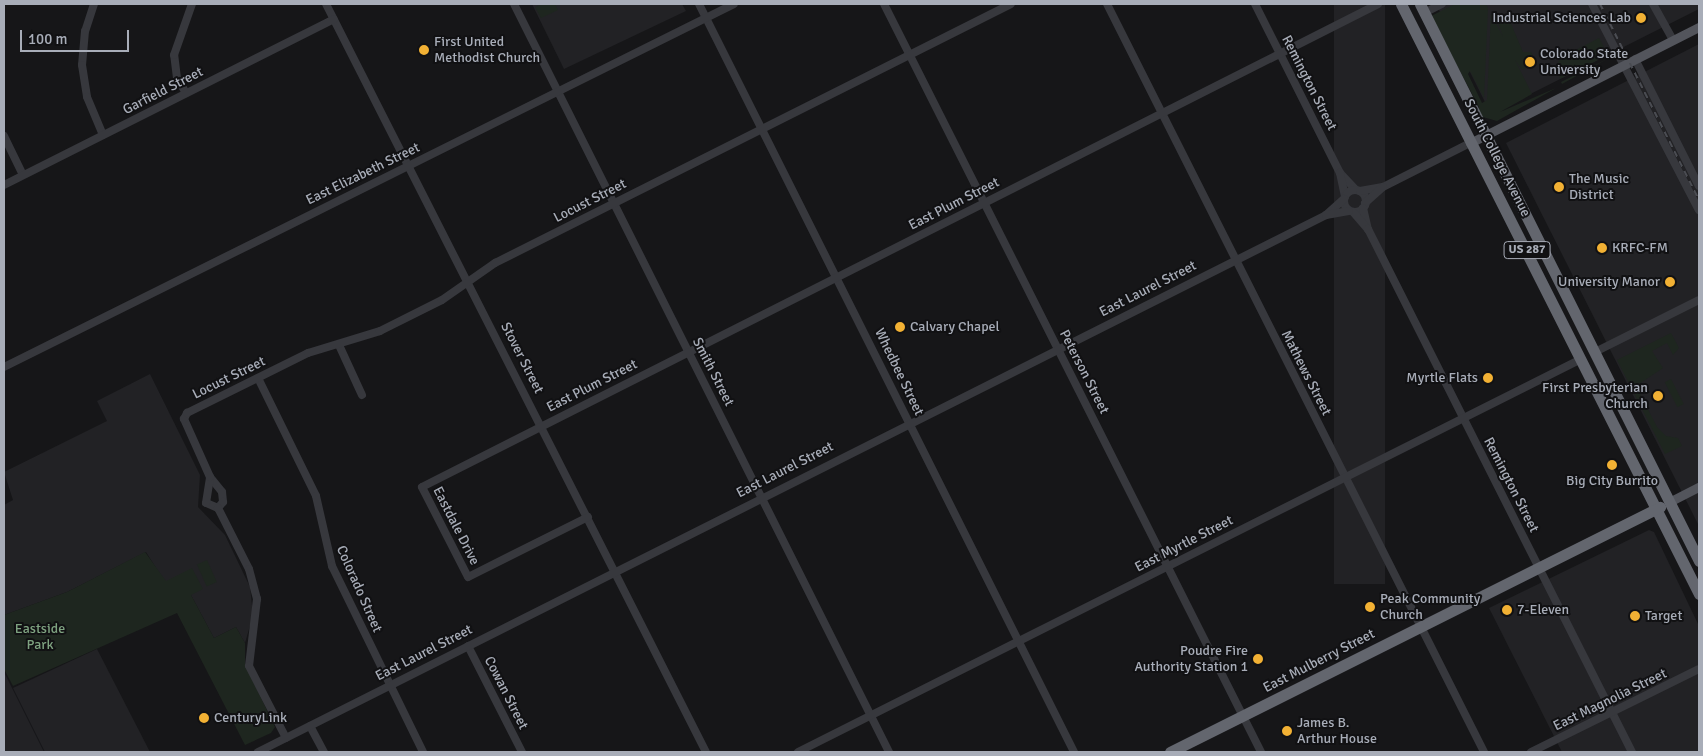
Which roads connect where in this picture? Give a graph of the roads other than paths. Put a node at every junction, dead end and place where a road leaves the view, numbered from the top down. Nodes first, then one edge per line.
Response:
1 (94, 4) edge
2 (192, 4) edge
3 (326, 4) edge
4 (514, 4) edge
5 (699, 4) edge
6 (734, 4) edge
7 (884, 4) edge
8 (1011, 4) edge
9 (1107, 4) edge
10 (1255, 4) edge
11 (1378, 4) edge
12 (1401, 4) edge
13 (1442, 4) edge
14 (1592, 4) edge
15 (1653, 4) edge
16 (1421, 8) edge
17 (706, 18) junction
18 (334, 19) junction
19 (1699, 27) edge
20 (1673, 40) junction
21 (1280, 53) junction
22 (910, 55) junction
23 (1635, 59) junction
24 (1624, 65) junction
25 (559, 92) junction
26 (186, 93) junction
27 (1162, 113) junction
28 (762, 129) junction
29 (103, 135) junction
30 (1485, 135) junction
31 (4, 136) edge
32 (1470, 143) junction
33 (409, 165) junction
34 (1340, 173) junction
35 (23, 175) junction
36 (4, 185) edge
37 (1699, 186) edge
38 (1383, 187) junction
39 (1358, 191) junction
40 (1344, 197) junction
41 (984, 202) junction
42 (614, 203) junction
43 (1364, 206) junction
44 (1699, 210) edge
45 (1351, 211) junction
46 (1326, 215) junction
47 (1368, 229) junction
48 (1236, 260) junction
49 (837, 277) junction
50 (469, 282) junction
51 (1549, 294) junction
52 (1699, 300) edge
53 (339, 345) junction
54 (1058, 349) junction
55 (688, 352) junction
56 (1595, 352) junction
57 (1581, 359) junction
58 (4, 367) edge
59 (258, 378) junction
60 (362, 395) dead end
61 (1622, 409) junction
62 (1463, 417) junction
63 (910, 424) junction
64 (542, 425) junction
65 (210, 477) junction
66 (1345, 477) junction
67 (1699, 487) edge
68 (761, 498) junction
69 (1669, 502) junction
70 (218, 508) junction
71 (1655, 509) junction
72 (588, 517) junction
73 (1699, 561) edge
74 (1168, 566) junction
75 (1539, 567) junction
76 (615, 571) junction
77 (1699, 594) edge
78 (1420, 626) junction
79 (1018, 641) junction
80 (468, 646) junction
81 (1699, 669) edge
82 (390, 685) junction
83 (1612, 712) junction
84 (871, 716) junction
85 (1243, 716) junction
86 (310, 726) junction
87 (286, 738) junction
88 (258, 752) edge
89 (324, 752) edge
90 (423, 752) edge
91 (522, 752) edge
92 (706, 752) edge
93 (798, 752) edge
94 (889, 752) edge
95 (1074, 752) edge
96 (1170, 752) edge
97 (1261, 752) edge
98 (1484, 752) edge
99 (1531, 752) edge
100 (1632, 752) edge

1 - 29 street
2 - 26 street
3 - 18 street, Stover Street
4 - 25 street, Smith Street
5 - 17 street, Whedbee Street
6 - 17 street, East Elizabeth Street
7 - 22 street, Peterson Street
8 - 22 street, Locust Street
9 - 27 street, Mathews Street
10 - 21 street, Remington Street
11 - 21 street, East Plum Street
12 - 32 highway, South College Avenue / US 287
13 - 16 street
14 - 24 street
15 - 20 street
16 - 30 highway, South College Avenue / US 287
17 - 25 street, East Elizabeth Street
17 - 28 street, Whedbee Street
18 - 26 street, Garfield Street
18 - 33 street, Stover Street
19 - 20 main road
20 - 23 main road
21 - 27 street, East Plum Street
21 - 34 street, Remington Street
22 - 28 street, Locust Street
22 - 41 street, Peterson Street
23 - 24 main road
23 - 37 street
24 - 30 main road
24 - 44 street
25 - 33 street, East Elizabeth Street
25 - 42 street, Smith Street
26 - 29 street, Garfield Street
27 - 41 street, East Plum Street
27 - 48 street, Mathews Street
28 - 42 street, Locust Street
28 - 49 street, Whedbee Street
29 - 35 street, Garfield Street
30 - 32 main road
30 - 56 highway, South College Avenue / US 287
31 - 35 street
32 - 38 street
32 - 51 highway, South College Avenue / US 287
33 - 50 street, Stover Street
33 - 58 street, East Elizabeth Street
34 - 39 street, Remington Street
34 - 40 street, Remington Street
35 - 36 street, Garfield Street
38 - 39 street
38 - 43 street
39 - 40 street, East Laurel Street
39 - 43 street, Remington Street
40 - 45 street, Remington Street
40 - 46 street, East Laurel Street
41 - 49 street, East Plum Street
41 - 54 street, Peterson Street
42 - 50 street, Locust Street
42 - 55 street, Smith Street
43 - 45 street, East Laurel Street
43 - 47 street, Remington Street
45 - 46 street, East Laurel Street
45 - 47 street, Remington Street
46 - 48 street, East Laurel Street
47 - 62 street, Remington Street
48 - 54 street, East Laurel Street
48 - 66 street, Mathews Street
49 - 55 street, East Plum Street
49 - 63 street, Whedbee Street
50 - 53 street, Locust Street
50 - 64 street, Stover Street
51 - 56 highway
51 - 57 highway, South College Avenue / US 287
52 - 56 street
53 - 59 street, Locust Street
53 - 60 street
54 - 63 street, East Laurel Street
54 - 74 street, Peterson Street
55 - 64 street, East Plum Street
55 - 68 street, Smith Street
56 - 61 highway, South College Avenue / US 287
57 - 61 highway
57 - 62 street, East Myrtle Street
57 - 71 highway, South College Avenue / US 287
59 - 65 street, Locust Street
59 - 82 street, Colorado Street
61 - 69 highway, South College Avenue / US 287
62 - 66 street, East Myrtle Street
62 - 75 street, Remington Street
63 - 68 street, East Laurel Street
63 - 79 street, Whedbee Street
64 - 72 street, Stover Street
64 - 72 street, Eastdale Drive
65 - 70 street
65 - 70 street
66 - 74 street, East Myrtle Street
66 - 78 street, Mathews Street
67 - 69 main road
68 - 76 street, East Laurel Street
68 - 84 street, Smith Street
69 - 71 highway, East Mulberry Street
69 - 73 highway, South College Avenue / US 287
70 - 87 street
71 - 75 highway, East Mulberry Street
71 - 77 highway, South College Avenue / US 287
72 - 76 street, Stover Street
74 - 79 street, East Myrtle Street
74 - 85 street, Peterson Street
75 - 78 highway, East Mulberry Street
75 - 83 street, Remington Street
76 - 80 street, East Laurel Street
76 - 92 street, Stover Street
78 - 85 highway, East Mulberry Street
78 - 98 street, Mathews Street
79 - 84 street, East Myrtle Street
79 - 95 street, Whedbee Street
80 - 82 street, East Laurel Street
80 - 91 street, Cowan Street
81 - 83 street, East Magnolia Street
82 - 86 street, East Laurel Street
82 - 90 street, Colorado Street
83 - 99 street, East Magnolia Street
83 - 100 street, Remington Street
84 - 93 street, East Myrtle Street
84 - 94 street, Smith Street
85 - 96 highway, East Mulberry Street
85 - 97 street, Peterson Street
86 - 87 street, East Laurel Street
86 - 89 street
87 - 88 street, East Laurel Street

